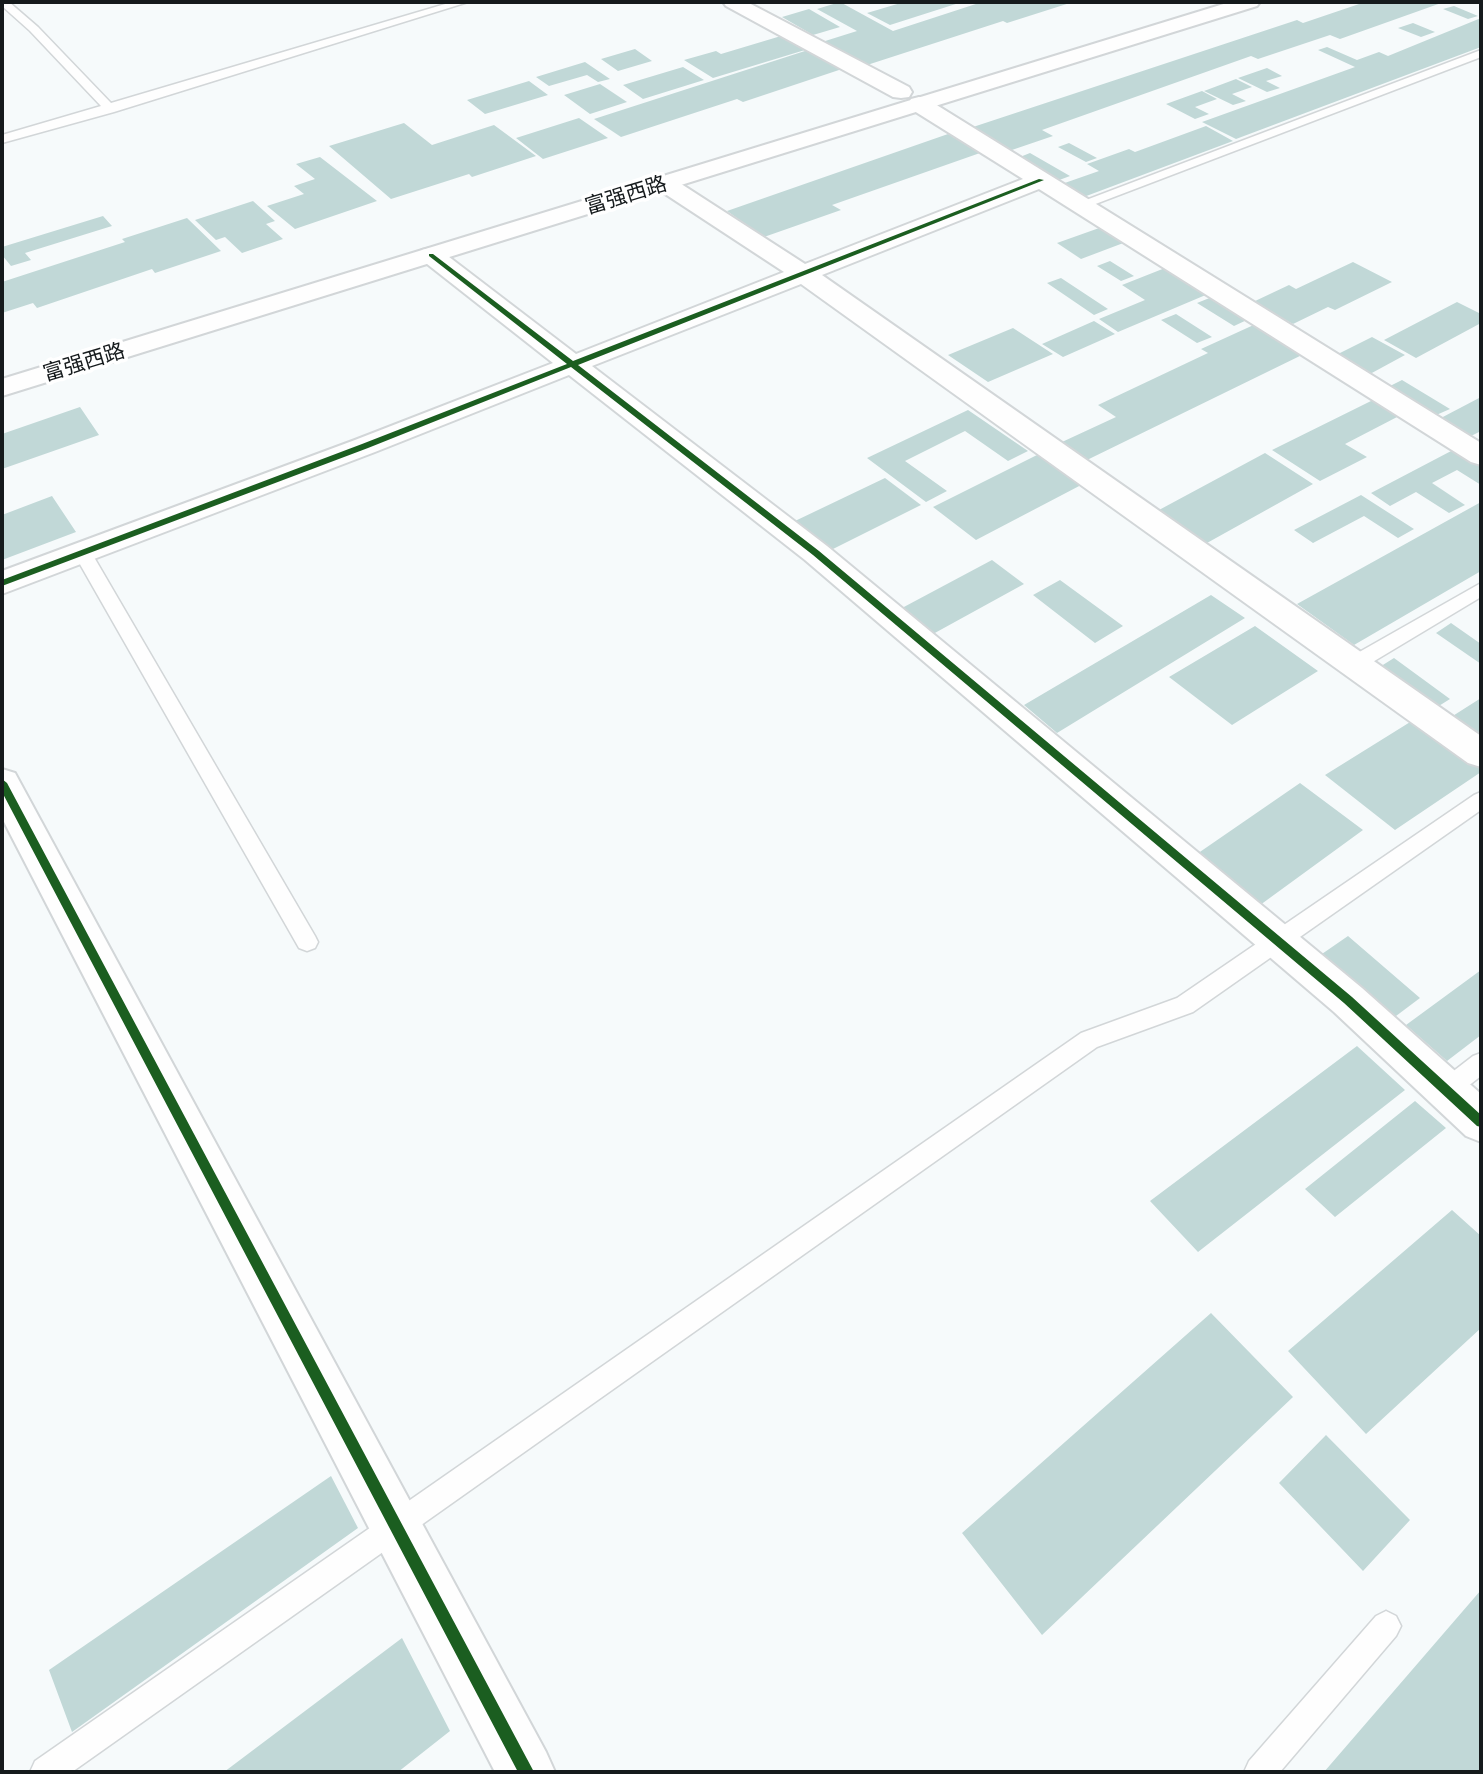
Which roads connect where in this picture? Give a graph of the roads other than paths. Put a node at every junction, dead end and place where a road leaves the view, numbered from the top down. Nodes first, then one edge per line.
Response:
1 (4, 2) edge
2 (463, 2) edge
3 (733, 2) edge
4 (1198, 2) edge
5 (1250, 2) edge
6 (1481, 53) edge
7 (910, 98) junction
8 (110, 109) junction
9 (2, 139) edge
10 (1041, 180) junction
11 (664, 183) junction
12 (1080, 205) junction
13 (431, 255) junction
14 (803, 274) junction
15 (2, 365) edge
16 (572, 365) junction
17 (2, 388) edge
18 (1481, 456) edge
19 (82, 552) junction
20 (2, 583) edge
21 (1481, 589) edge
22 (1354, 664) junction
23 (1481, 754) edge
24 (2, 783) edge
25 (1481, 800) edge
26 (1278, 941) junction
27 (307, 942) dead end
28 (1481, 1063) edge
29 (1446, 1090) junction
30 (1481, 1122) edge
31 (396, 1527) junction
32 (1386, 1626) dead end
33 (46, 1772) edge
34 (526, 1772) edge
35 (1260, 1772) edge

1 - 8 lane
2 - 8 lane
3 - 7 street
4 - 7 street, 富强西路
5 - 7 street, 富强西路
6 - 12 lane
7 - 10 street
7 - 11 street, 富强西路
7 - 15 street, 富强西路
8 - 9 lane
10 - 12 street
10 - 14 street
11 - 13 street, 富强西路
11 - 14 street
12 - 18 street
13 - 16 street
13 - 17 street, 富强西路
14 - 16 street
14 - 22 street
16 - 19 street
16 - 26 street
19 - 20 street
19 - 27 lane
21 - 22 lane
22 - 23 street
24 - 31 street
25 - 26 lane
26 - 29 street
26 - 31 lane
28 - 29 lane
29 - 30 street
31 - 33 lane
31 - 34 street
32 - 35 lane

